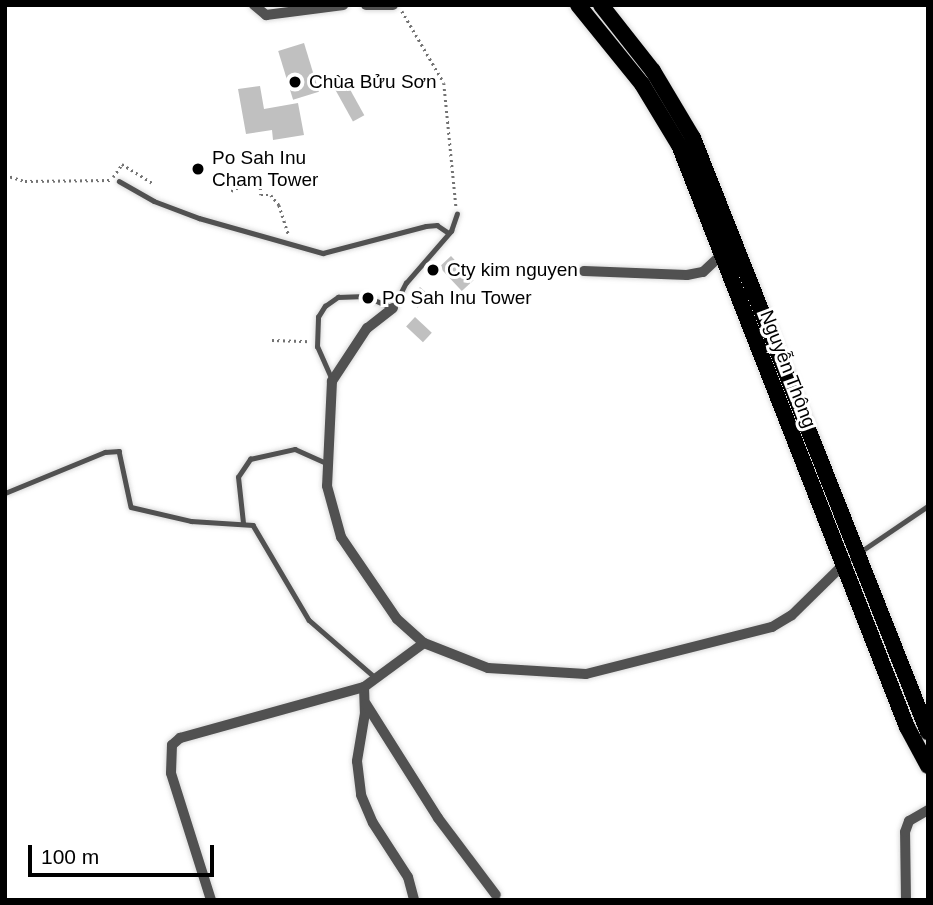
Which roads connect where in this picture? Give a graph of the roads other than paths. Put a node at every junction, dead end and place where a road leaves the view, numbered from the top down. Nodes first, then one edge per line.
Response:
1 (254, 5) edge
2 (343, 5) edge
3 (366, 5) edge
4 (393, 5) edge
5 (578, 5) edge
6 (600, 5) edge
7 (116, 181) road end
8 (457, 214) road end
9 (450, 233) junction
10 (722, 255) junction
11 (584, 271) dead end
12 (393, 308) junction
13 (332, 381) junction
14 (327, 464) junction
15 (5, 493) edge
16 (928, 506) edge
17 (243, 523) junction
18 (857, 555) junction
19 (842, 565) junction
20 (424, 643) junction
21 (377, 680) junction
22 (364, 687) junction
23 (366, 704) junction
24 (928, 732) edge
25 (928, 766) edge
26 (928, 810) edge
27 (496, 895) dead end
28 (211, 900) edge
29 (414, 900) edge
30 (906, 900) edge

1 - 2 street
3 - 4 street
5 - 10 main road, Nguyễn Thông
6 - 18 main road, Nguyễn Thông
7 - 9 lane
8 - 9 lane
9 - 12 lane
10 - 11 street
10 - 19 main road, Nguyễn Thông
12 - 13 street
12 - 13 lane
13 - 14 street
14 - 17 lane
14 - 20 street
15 - 17 lane
16 - 18 lane
17 - 21 lane
18 - 19 street
18 - 24 main road, Nguyễn Thông
19 - 20 street
19 - 25 main road, Nguyễn Thông
20 - 21 street
21 - 22 street
22 - 23 street
22 - 28 street
23 - 27 street
23 - 29 street
26 - 30 street

